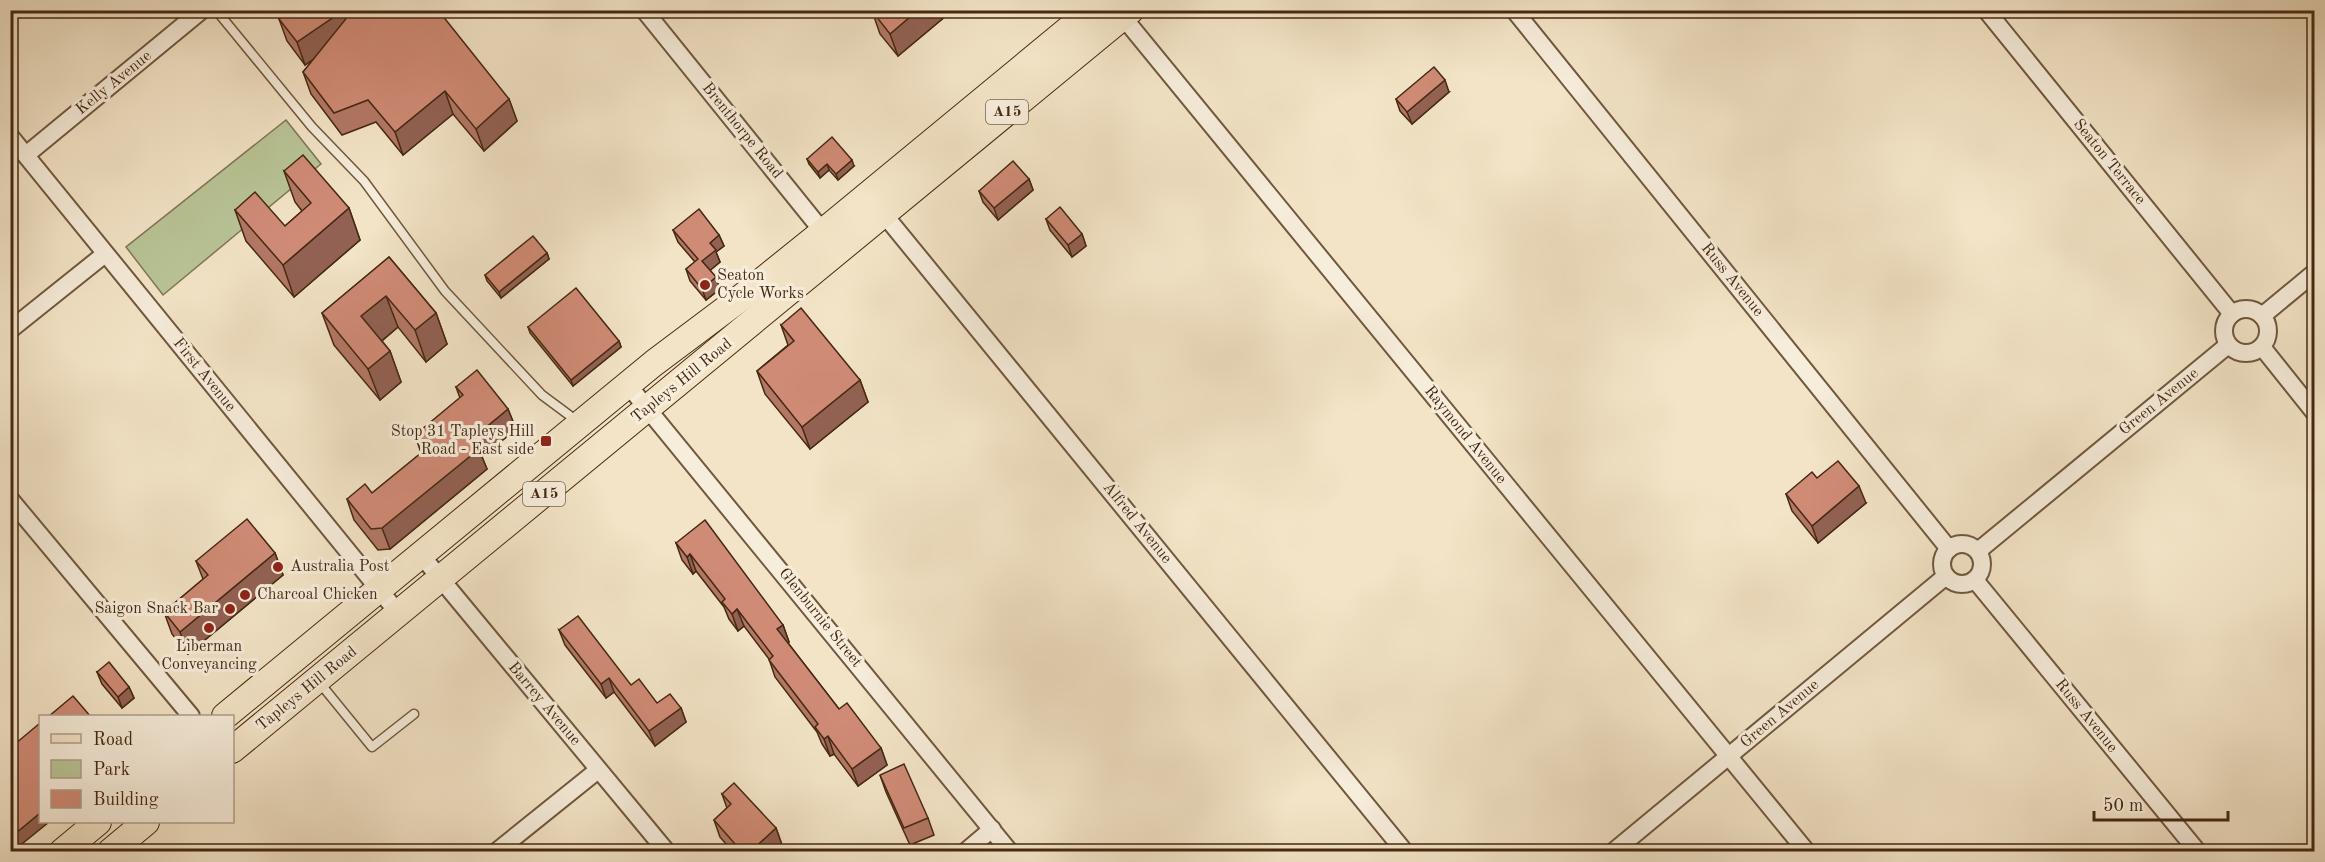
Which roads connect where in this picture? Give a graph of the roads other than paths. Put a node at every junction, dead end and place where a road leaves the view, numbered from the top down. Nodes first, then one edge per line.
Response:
1 (202, 10) edge
2 (216, 10) edge
3 (644, 10) edge
4 (1092, 10) edge
5 (1514, 10) edge
6 (1986, 10) edge
7 (1118, 13) edge
8 (10, 136) edge
9 (26, 155) junction
10 (876, 205) junction
11 (831, 242) junction
12 (105, 254) junction
13 (2314, 273) edge
14 (2232, 314) junction
15 (2262, 316) junction
16 (10, 330) edge
17 (2228, 345) junction
18 (2262, 347) junction
19 (628, 385) junction
20 (648, 408) junction
21 (2314, 412) edge
22 (580, 424) junction
23 (10, 499) edge
24 (1949, 549) junction
25 (1977, 551) junction
26 (421, 555) junction
27 (1946, 576) junction
28 (440, 579) junction
29 (1975, 580) junction
30 (379, 590) junction
31 (399, 614) junction
32 (318, 680) junction
33 (414, 714) dead end
34 (189, 715) edge
35 (227, 715) edge
36 (234, 748) edge
37 (1729, 756) junction
38 (598, 770) junction
39 (97, 823) edge
40 (145, 823) edge
41 (992, 829) junction
42 (62, 852) edge
43 (110, 852) edge
44 (496, 852) edge
45 (667, 852) edge
46 (965, 852) edge
47 (1010, 852) edge
48 (1406, 852) edge
49 (1613, 852) edge
50 (1807, 852) edge
51 (2198, 852) edge

1 - 9 street, Kelly Avenue
2 - 22 lane
3 - 11 street, Brenthorpe Road
4 - 10 main road, Tapleys Hill Road / A15
5 - 24 street, Russ Avenue
6 - 14 street, Seaton Terrace
7 - 10 main road, Tapleys Hill Road / A15
7 - 37 street, Raymond Avenue
8 - 9 street, First Avenue
9 - 12 street, First Avenue
10 - 11 main road, Tapleys Hill Road / A15
10 - 48 street, Alfred Avenue
11 - 19 main road, Tapleys Hill Road / A15
11 - 20 main road, Tapleys Hill Road / A15
12 - 16 street
12 - 30 street, First Avenue
13 - 15 street
14 - 15 street
14 - 17 street
15 - 18 street
17 - 18 street
17 - 25 street, Green Avenue
18 - 21 street
19 - 20 street, Glenburnie Street
19 - 22 main road, Tapleys Hill Road / A15
20 - 28 main road, Tapleys Hill Road / A15
20 - 41 street, Glenburnie Street
22 - 26 main road, Tapleys Hill Road / A15
23 - 34 street
24 - 25 street
24 - 27 street
25 - 29 street
26 - 28 street, Barrey Avenue
26 - 30 main road, Tapleys Hill Road / A15
27 - 29 street
27 - 37 street, Green Avenue
28 - 31 main road, Tapleys Hill Road / A15
28 - 38 street, Barrey Avenue
29 - 51 street, Russ Avenue
30 - 31 street, First Avenue
30 - 35 main road, Tapleys Hill Road / A15
31 - 32 main road, Tapleys Hill Road / A15
32 - 33 lane
32 - 36 main road, Tapleys Hill Road / A15
37 - 49 street, Green Avenue
37 - 50 street, Raymond Avenue
38 - 44 street
38 - 45 street, Barrey Avenue
39 - 42 main road
40 - 43 main road
41 - 46 street
41 - 47 street, Glenburnie Street

